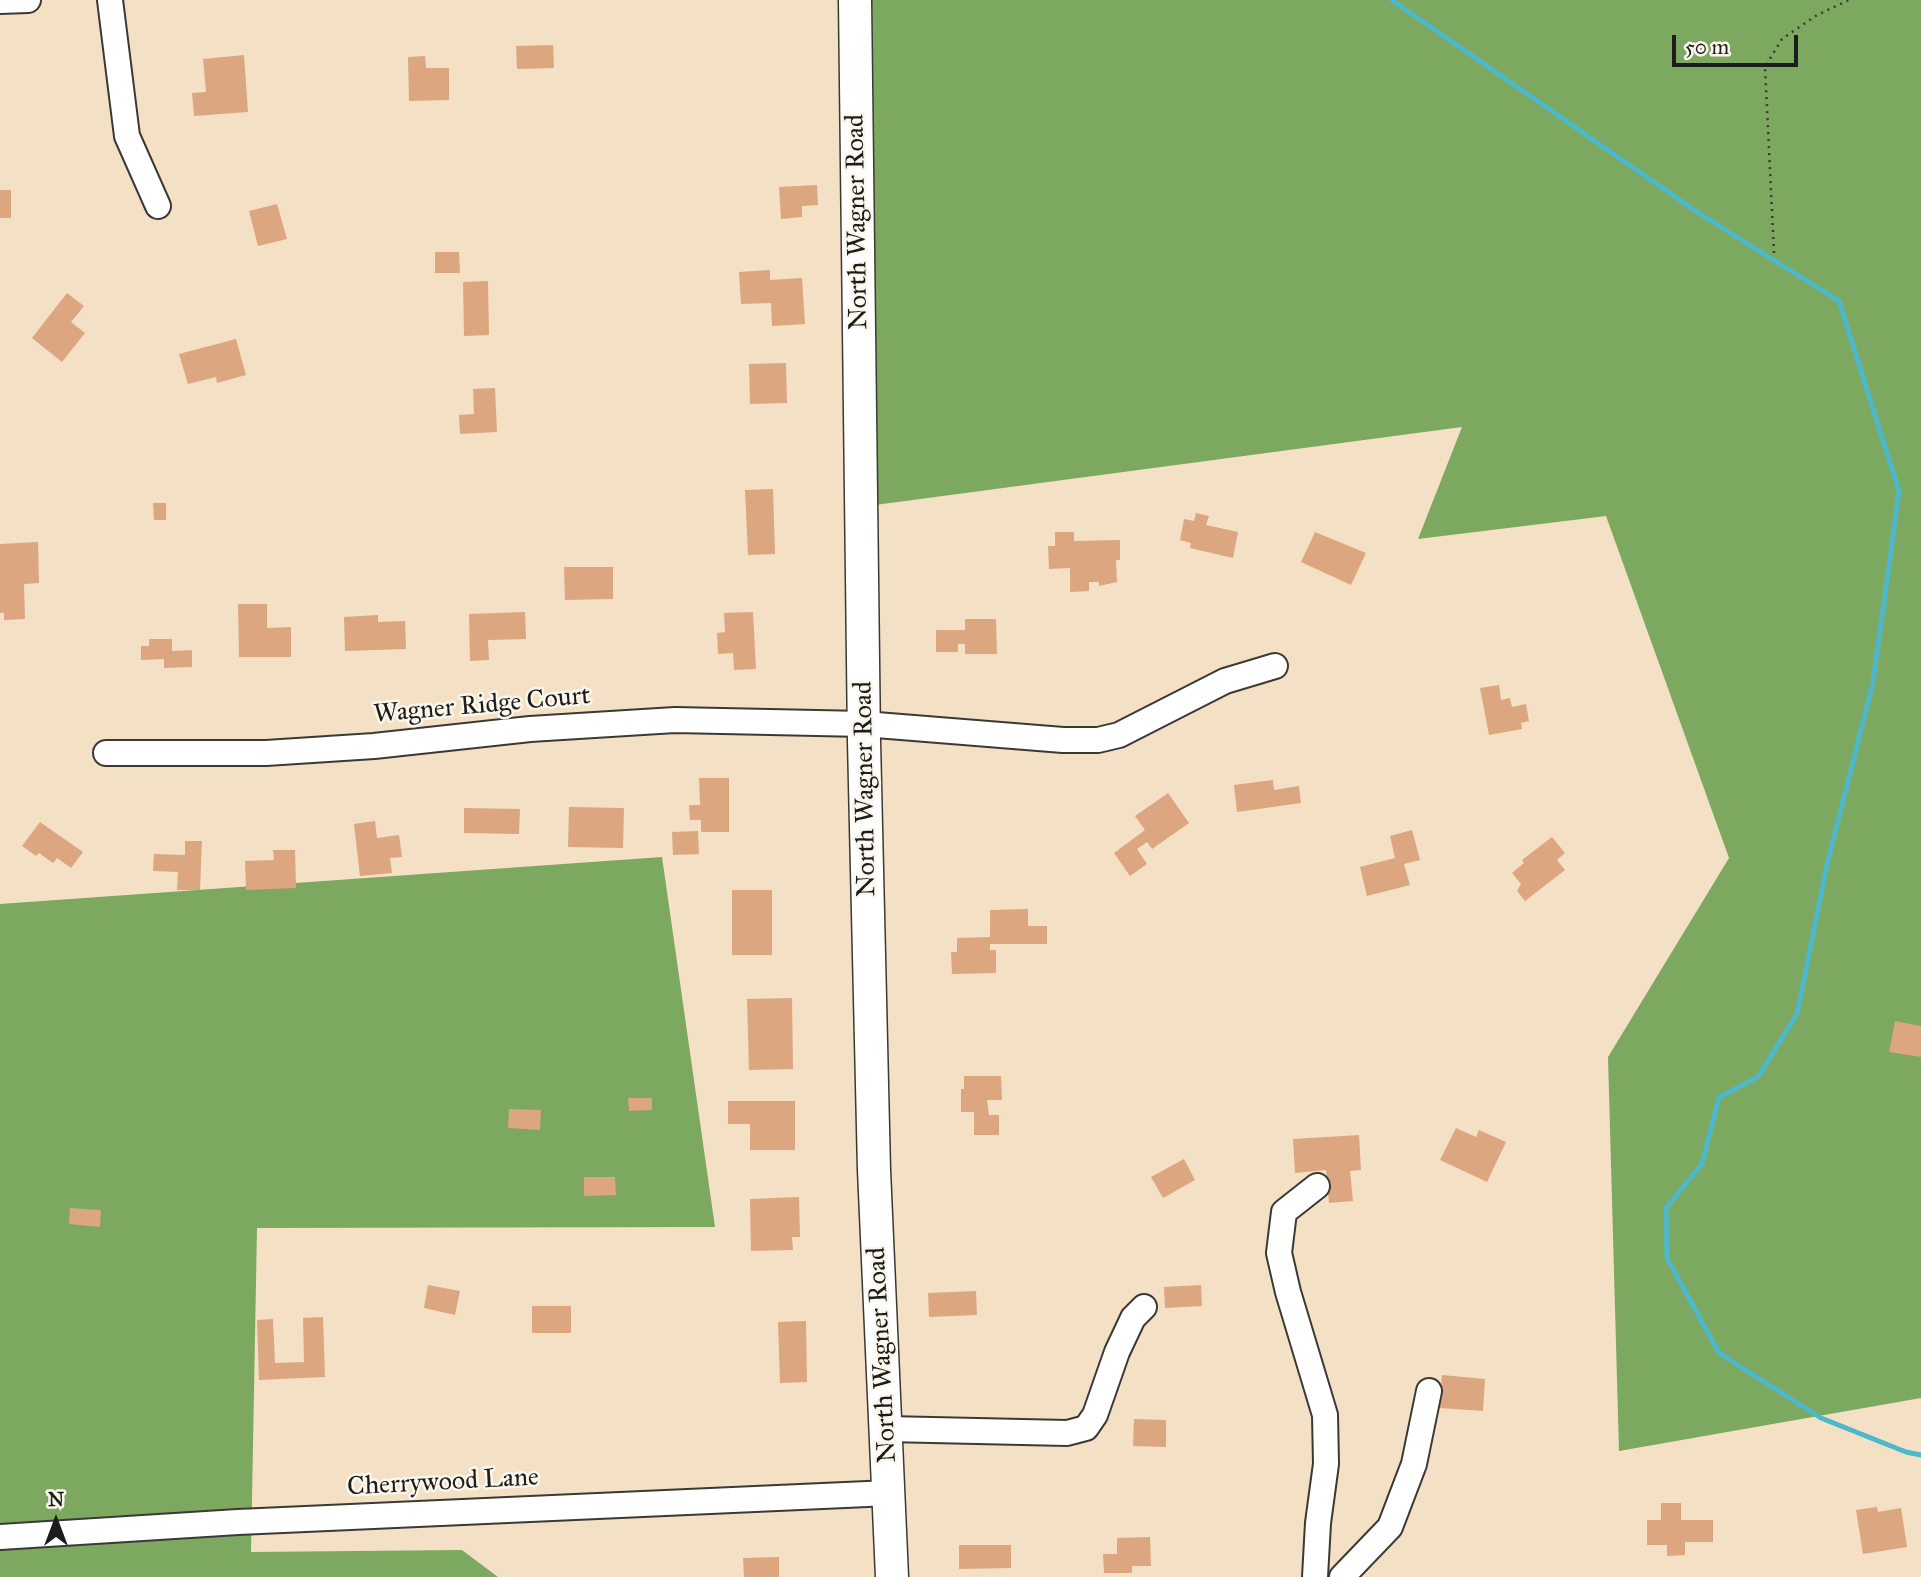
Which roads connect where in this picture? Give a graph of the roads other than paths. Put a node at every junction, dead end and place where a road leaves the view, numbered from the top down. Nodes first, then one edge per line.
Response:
1 (29, 0) edge
2 (110, 0) edge
3 (855, 0) edge
4 (0, 1) edge
5 (158, 206) dead end
6 (1275, 666) dead end
7 (864, 724) junction
8 (106, 753) dead end
9 (1317, 1186) dead end
10 (1144, 1307) dead end
11 (1429, 1391) dead end
12 (887, 1429) junction
13 (890, 1493) junction
14 (0, 1537) edge
15 (892, 1577) edge
16 (1315, 1577) edge
17 (1342, 1577) edge

1 - 4 street
2 - 5 street
3 - 7 main road, North Wagner Road
6 - 7 street, Wagner Ridge Court
7 - 8 street, Wagner Ridge Court
7 - 12 main road, North Wagner Road
9 - 16 street
10 - 12 street
11 - 17 street
12 - 13 main road, North Wagner Road
13 - 14 street, Cherrywood Lane
13 - 15 main road, North Wagner Road

